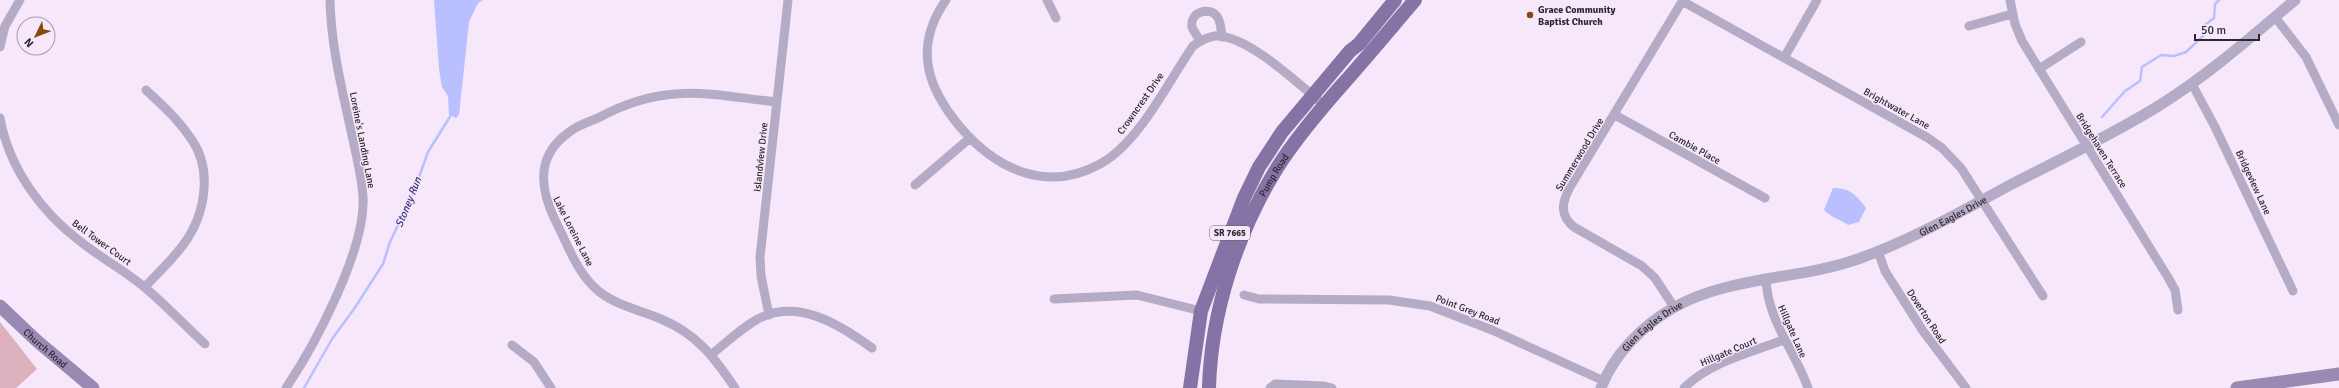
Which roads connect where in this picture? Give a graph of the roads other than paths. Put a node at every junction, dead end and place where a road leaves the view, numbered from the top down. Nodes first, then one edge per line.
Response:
1 (20, 0) edge
2 (330, 0) edge
3 (788, 0) edge
4 (946, 0) edge
5 (1047, 0) edge
6 (1394, 0) edge
7 (1415, 0) edge
8 (1683, 0) edge
9 (1816, 0) edge
10 (2010, 0) edge
11 (2295, 0) edge
12 (2012, 14) junction
13 (2276, 17) junction
14 (1056, 18) dead end
15 (1969, 26) dead end
16 (1222, 37) junction
17 (1200, 41) junction
18 (2081, 42) dead end
19 (0, 47) edge
20 (1784, 58) junction
21 (2039, 69) junction
22 (2192, 84) junction
23 (146, 90) dead end
24 (1312, 95) junction
25 (778, 102) junction
26 (1325, 106) junction
27 (2335, 106) edge
28 (1615, 115) junction
29 (1, 124) edge
30 (2339, 125) edge
31 (970, 138) junction
32 (2086, 145) junction
33 (915, 185) dead end
34 (1765, 198) dead end
35 (1982, 201) junction
36 (1878, 251) junction
37 (1766, 280) junction
38 (143, 286) junction
39 (2293, 291) dead end
40 (1244, 295) dead end
41 (2043, 296) dead end
42 (1054, 299) dead end
43 (0, 306) edge
44 (1674, 307) junction
45 (2178, 310) dead end
46 (1201, 311) junction
47 (769, 315) junction
48 (1783, 340) junction
49 (205, 344) dead end
50 (512, 344) dead end
51 (872, 348) dead end
52 (712, 354) junction
53 (2339, 374) edge
54 (1602, 385) edge
55 (92, 388) edge
56 (286, 388) edge
57 (551, 388) edge
58 (735, 388) edge
59 (1190, 388) edge
60 (1209, 388) edge
61 (1270, 388) edge
62 (1332, 388) edge
63 (1684, 388) edge
64 (1808, 388) edge
65 (1966, 388) edge
66 (2237, 388) edge

1 - 19 street
2 - 56 street, Loreine's Landing Lane
3 - 25 street, Islandview Drive
4 - 31 street, Crowncrest Drive
5 - 14 street
6 - 24 main road, Pump Road / SR 7665
7 - 26 main road, Pump Road / SR 7665
8 - 20 street, Brightwater Lane
8 - 28 street, Summerwood Drive
9 - 20 street
10 - 12 street, Bridgehaven Terrace
11 - 13 street, Glen Eagles Drive
12 - 15 street
12 - 21 street, Bridgehaven Terrace
13 - 22 street, Glen Eagles Drive
13 - 27 street
16 - 17 street
16 - 17 street
16 - 24 street
17 - 31 street, Crowncrest Drive
18 - 21 street
20 - 35 street, Brightwater Lane
21 - 32 street, Bridgehaven Terrace
22 - 32 street, Glen Eagles Drive
22 - 39 street, Bridgeview Lane
23 - 38 street
24 - 26 street
24 - 46 main road, Pump Road / SR 7665
25 - 47 street, Islandview Drive
25 - 52 street, Lake Loreine Lane
26 - 60 main road, Pump Road / SR 7665
27 - 30 street
28 - 34 street, Cambie Place
28 - 44 street, Summerwood Drive
29 - 38 street, Bell Tower Court
31 - 33 street
32 - 35 street, Glen Eagles Drive
32 - 45 street, Bridgehaven Terrace
35 - 36 street, Glen Eagles Drive
35 - 41 street, Brightwater Lane
36 - 37 street, Glen Eagles Drive
36 - 65 street, Doverton Road
37 - 44 street, Glen Eagles Drive
37 - 48 street, Hillgate Lane
38 - 49 street, Bell Tower Court
40 - 54 street, Point Grey Road
42 - 46 street
43 - 55 main road, Church Road
44 - 54 street, Glen Eagles Drive
46 - 59 main road, Pump Road / SR 7665
47 - 51 street
47 - 52 street
48 - 63 street, Hillgate Court
48 - 64 street, Hillgate Lane
50 - 57 street
52 - 58 street, Lake Loreine Lane
53 - 66 main road
61 - 62 street

